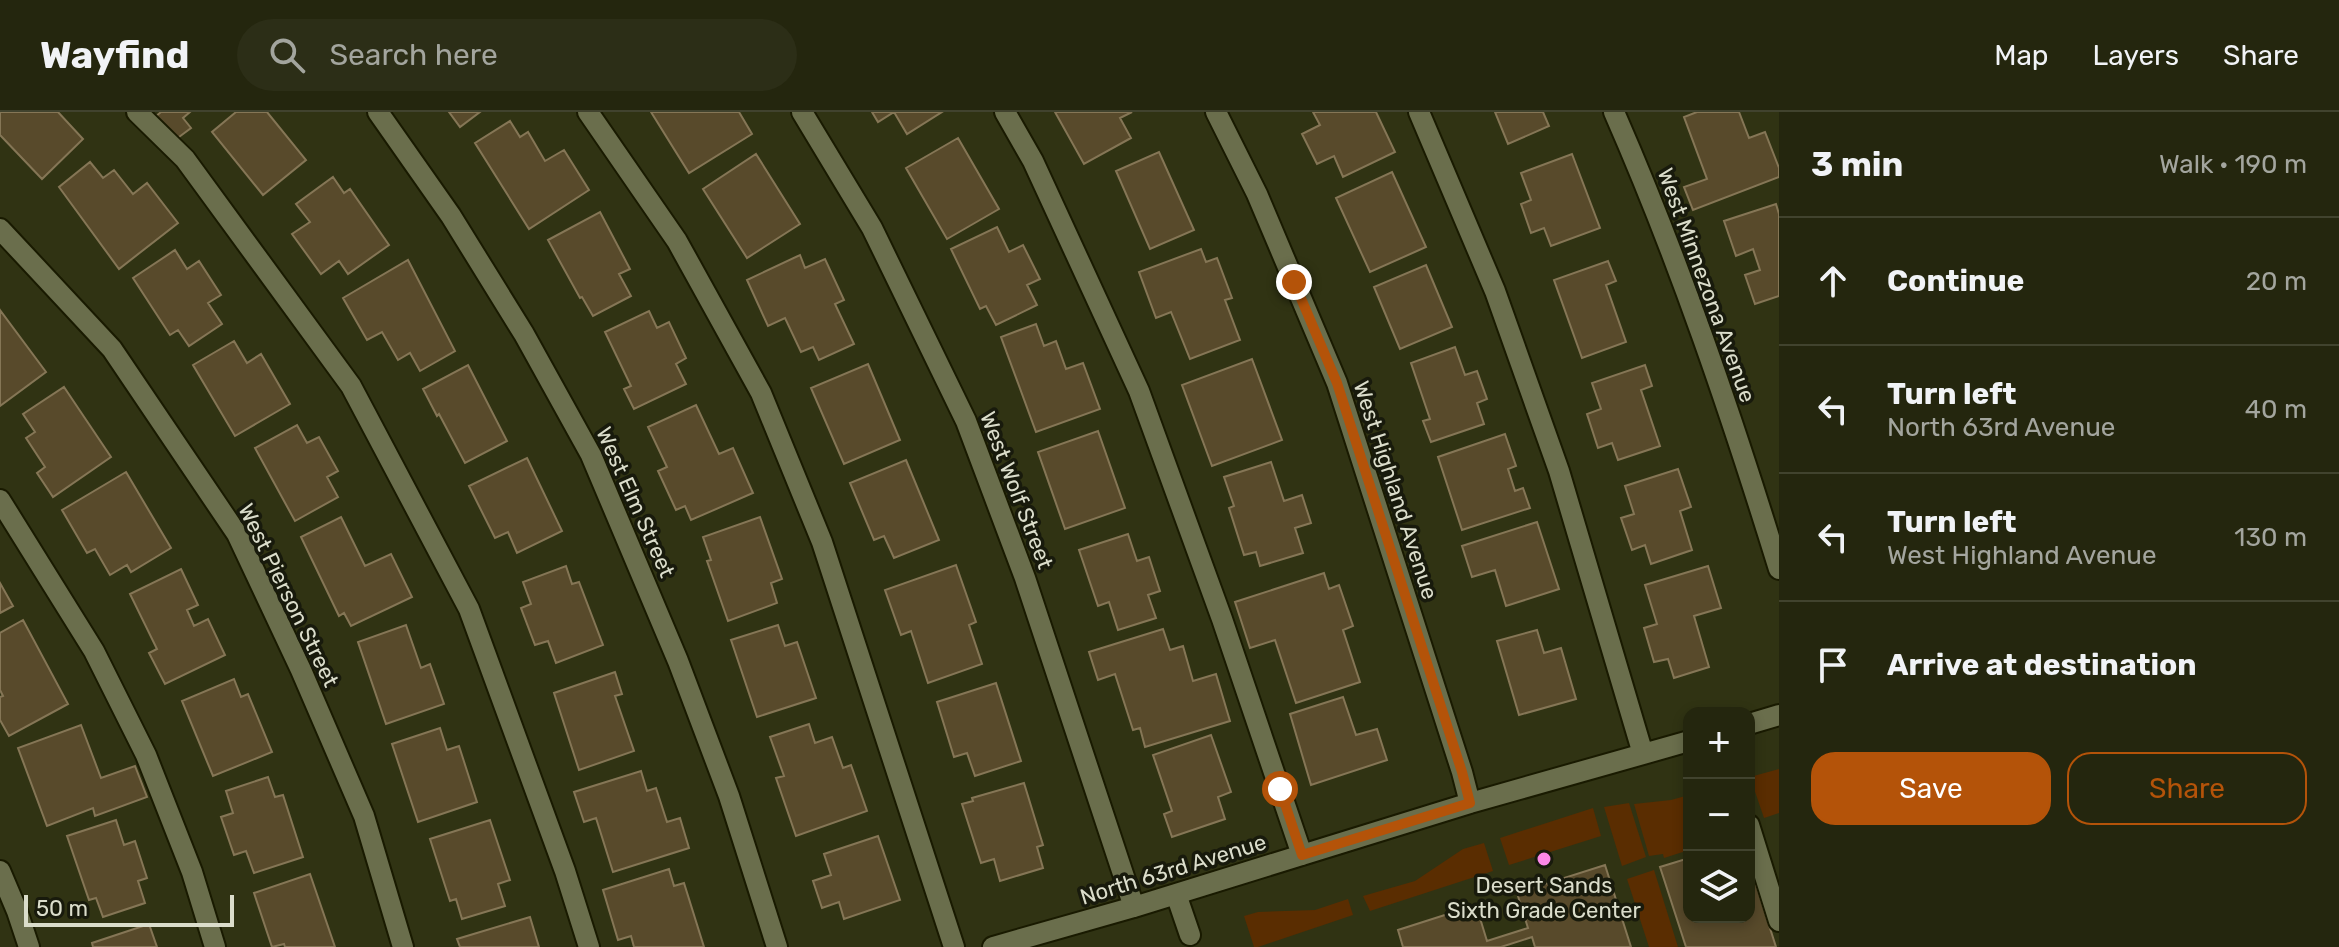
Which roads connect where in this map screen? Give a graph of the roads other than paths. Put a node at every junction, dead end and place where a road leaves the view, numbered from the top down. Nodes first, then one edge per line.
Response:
1 (137, 112) edge
2 (378, 112) edge
3 (588, 112) edge
4 (802, 112) edge
5 (1005, 112) edge
6 (1216, 112) edge
7 (1419, 112) edge
8 (1614, 112) edge
9 (0, 229) edge
10 (0, 500) edge
11 (1779, 569) edge
12 (1779, 715) edge
13 (1755, 722) edge
14 (1683, 743) edge
15 (1643, 754) junction
16 (1470, 803) junction
17 (1755, 844) edge
18 (1302, 855) junction
19 (0, 871) edge
20 (1176, 894) junction
21 (1134, 907) junction
22 (1779, 921) edge
23 (1190, 935) dead end
24 (29, 947) edge
25 (215, 947) edge
26 (403, 947) edge
27 (589, 947) edge
28 (777, 947) edge
29 (954, 947) edge
30 (993, 947) edge

1 - 27 street
2 - 28 street, West Elm Street
3 - 29 street
4 - 21 street, West Wolf Street
5 - 18 street
6 - 16 street, West Highland Avenue
7 - 15 street
8 - 11 street, West Minnezona Avenue
9 - 26 street, West Pierson Street
10 - 25 street
12 - 13 street
14 - 15 street, North 63rd Avenue
15 - 16 street, North 63rd Avenue
16 - 18 street, North 63rd Avenue
17 - 22 street
18 - 20 street, North 63rd Avenue
19 - 24 street
20 - 21 street, North 63rd Avenue
20 - 23 street
21 - 30 street, North 63rd Avenue

